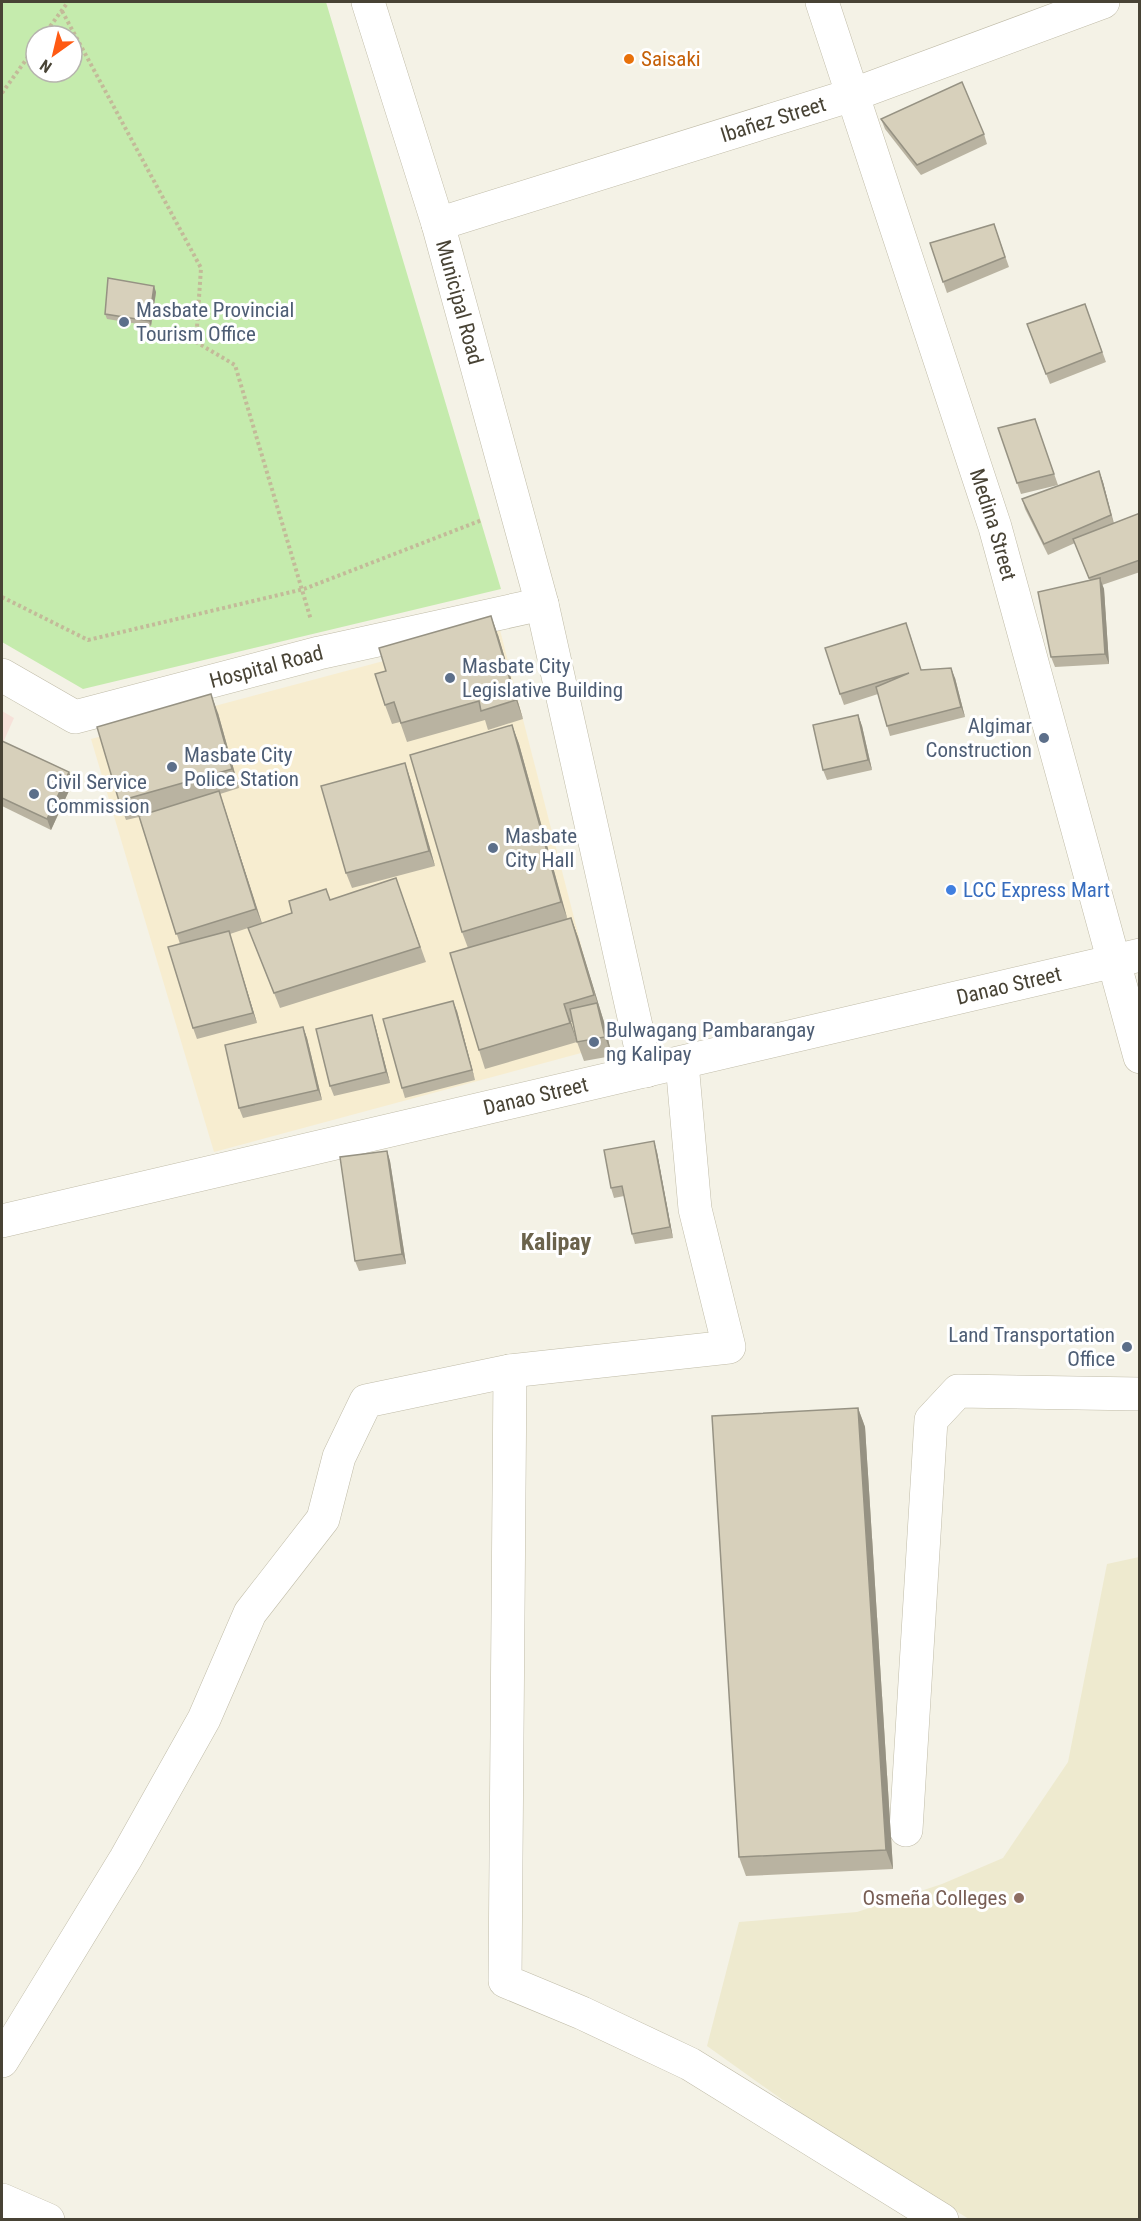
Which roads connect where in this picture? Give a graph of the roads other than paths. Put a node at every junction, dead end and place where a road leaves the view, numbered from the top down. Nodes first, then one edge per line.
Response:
1 (368, 2) edge
2 (822, 2) edge
3 (1103, 2) edge
4 (852, 95) junction
5 (438, 224) junction
6 (542, 604) junction
7 (2, 675) edge
8 (1126, 958) edge
9 (1140, 1057) edge
10 (682, 1063) junction
11 (646, 1071) junction
12 (2, 1221) edge
13 (510, 1371) junction
14 (1140, 1394) edge
15 (906, 1830) dead end
16 (2, 2061) edge
17 (2, 2200) edge
18 (48, 2220) edge
19 (942, 2220) edge

1 - 5 street, Municipal Road
2 - 4 street, Medina Street
3 - 4 street, Ibañez Street
4 - 5 street, Ibañez Street
4 - 8 street, Medina Street
5 - 6 street, Municipal Road
6 - 7 street, Hospital Road
6 - 11 street, Municipal Road
8 - 9 street, Medina Street
8 - 10 street, Danao Street
10 - 11 street, Danao Street
10 - 13 street
11 - 12 street, Danao Street
13 - 16 street
13 - 19 street
14 - 15 street
17 - 18 street

